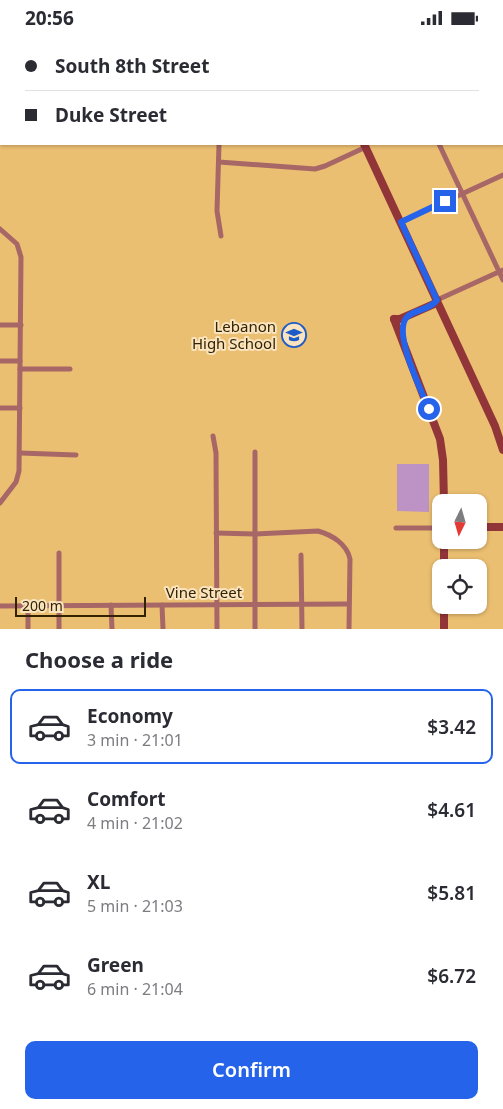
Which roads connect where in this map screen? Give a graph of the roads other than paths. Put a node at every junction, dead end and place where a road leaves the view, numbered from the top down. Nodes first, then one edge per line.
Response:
1 (219, 145) edge
2 (365, 145) edge
3 (439, 145) edge
4 (219, 163) junction
5 (503, 175) edge
6 (462, 194) junction
7 (401, 222) junction
8 (0, 229) edge
9 (221, 236) dead end
10 (501, 271) edge
11 (503, 280) edge
12 (437, 300) junction
13 (408, 315) junction
14 (394, 319) junction
15 (0, 325) edge
16 (21, 325) junction
17 (404, 345) junction
18 (0, 361) edge
19 (20, 361) junction
20 (20, 369) junction
21 (70, 369) dead end
22 (0, 407) edge
23 (20, 408) junction
24 (499, 424) edge
25 (213, 436) dead end
26 (503, 450) edge
27 (255, 452) dead end
28 (20, 453) junction
29 (76, 455) dead end
30 (444, 494) edge
31 (0, 503) edge
32 (488, 527) edge
33 (503, 527) edge
34 (396, 528) dead end
35 (432, 528) edge
36 (216, 533) junction
37 (255, 534) junction
38 (59, 553) dead end
39 (301, 555) dead end
40 (302, 604) junction
41 (349, 604) junction
42 (58, 605) junction
43 (112, 605) junction
44 (162, 605) junction
45 (217, 605) junction
46 (255, 605) junction
47 (0, 606) edge
48 (28, 606) junction
49 (444, 614) edge
50 (28, 629) edge
51 (59, 629) edge
52 (112, 629) edge
53 (163, 629) edge
54 (217, 629) edge
55 (255, 629) edge
56 (302, 629) edge
57 (349, 629) edge
58 (444, 629) edge

1 - 4 street
2 - 4 street
2 - 7 street
3 - 6 street
4 - 9 street
5 - 6 street
6 - 7 street
6 - 10 street
7 - 12 street
8 - 16 street
10 - 11 street
10 - 12 street
12 - 13 street
12 - 14 street
12 - 24 street
13 - 14 street
13 - 17 street
14 - 17 street
15 - 16 street
16 - 19 street
17 - 30 street
18 - 19 street
19 - 20 street
20 - 21 street
20 - 23 street
22 - 23 street
23 - 28 street
24 - 26 street
25 - 36 street
27 - 37 street
28 - 29 street
28 - 31 street
32 - 33 street
34 - 35 street
36 - 37 street
36 - 45 street
37 - 41 street
37 - 46 street
38 - 42 street
39 - 40 street
40 - 41 street, Vine Street
40 - 46 street, Vine Street
40 - 56 street
41 - 57 street
42 - 43 street, Vine Street
42 - 48 street, Vine Street
42 - 51 street
43 - 44 street, Vine Street
43 - 52 street
44 - 45 street, Vine Street
44 - 53 street
45 - 46 street, Vine Street
45 - 54 street
46 - 55 street
47 - 48 street, Vine Street
48 - 50 street
49 - 58 street

